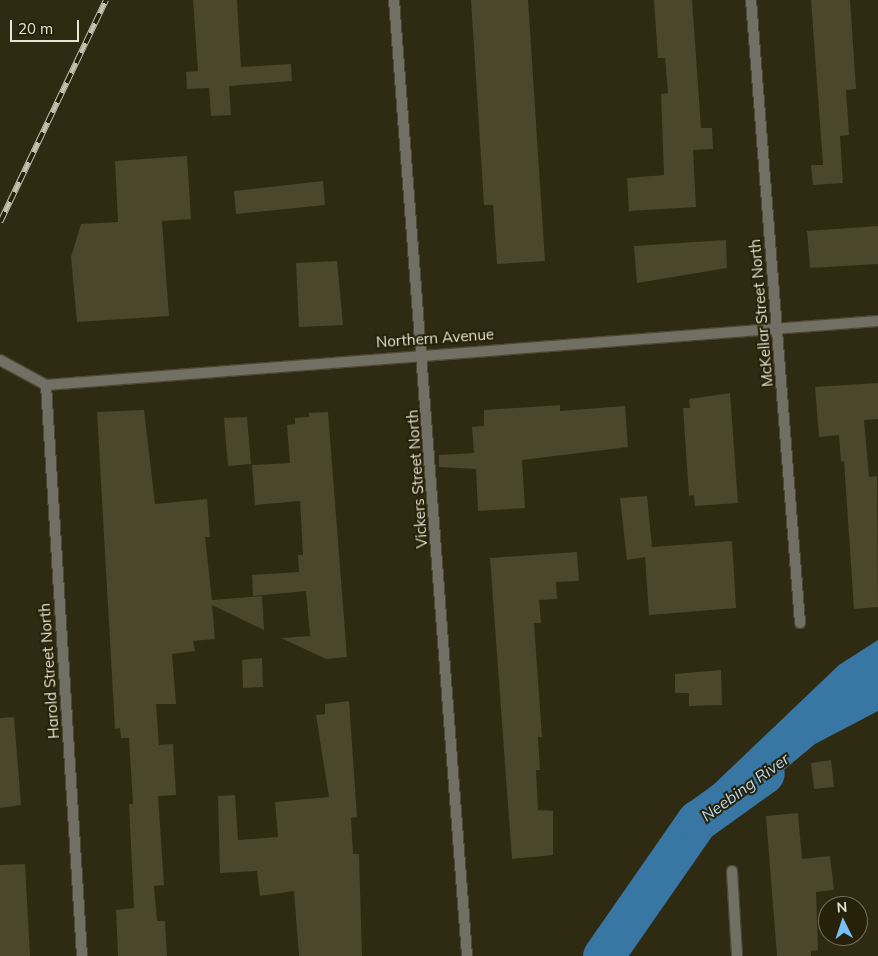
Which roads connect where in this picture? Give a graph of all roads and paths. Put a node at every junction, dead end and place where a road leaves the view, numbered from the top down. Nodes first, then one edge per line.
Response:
1 (394, 0) edge
2 (751, 0) edge
3 (878, 321) edge
4 (778, 328) junction
5 (422, 354) junction
6 (0, 360) edge
7 (46, 385) junction
8 (800, 623) dead end
9 (732, 871) dead end
10 (82, 956) edge
11 (468, 956) edge
12 (737, 956) edge

1 - 5 street, Vickers Street North
2 - 4 street, McKellar Street North
3 - 4 street, Northern Avenue
4 - 5 street, Northern Avenue
4 - 8 street, McKellar Street North
5 - 7 street, Northern Avenue
5 - 11 street, Vickers Street North
6 - 7 street
7 - 10 street, Harold Street North
9 - 12 street

